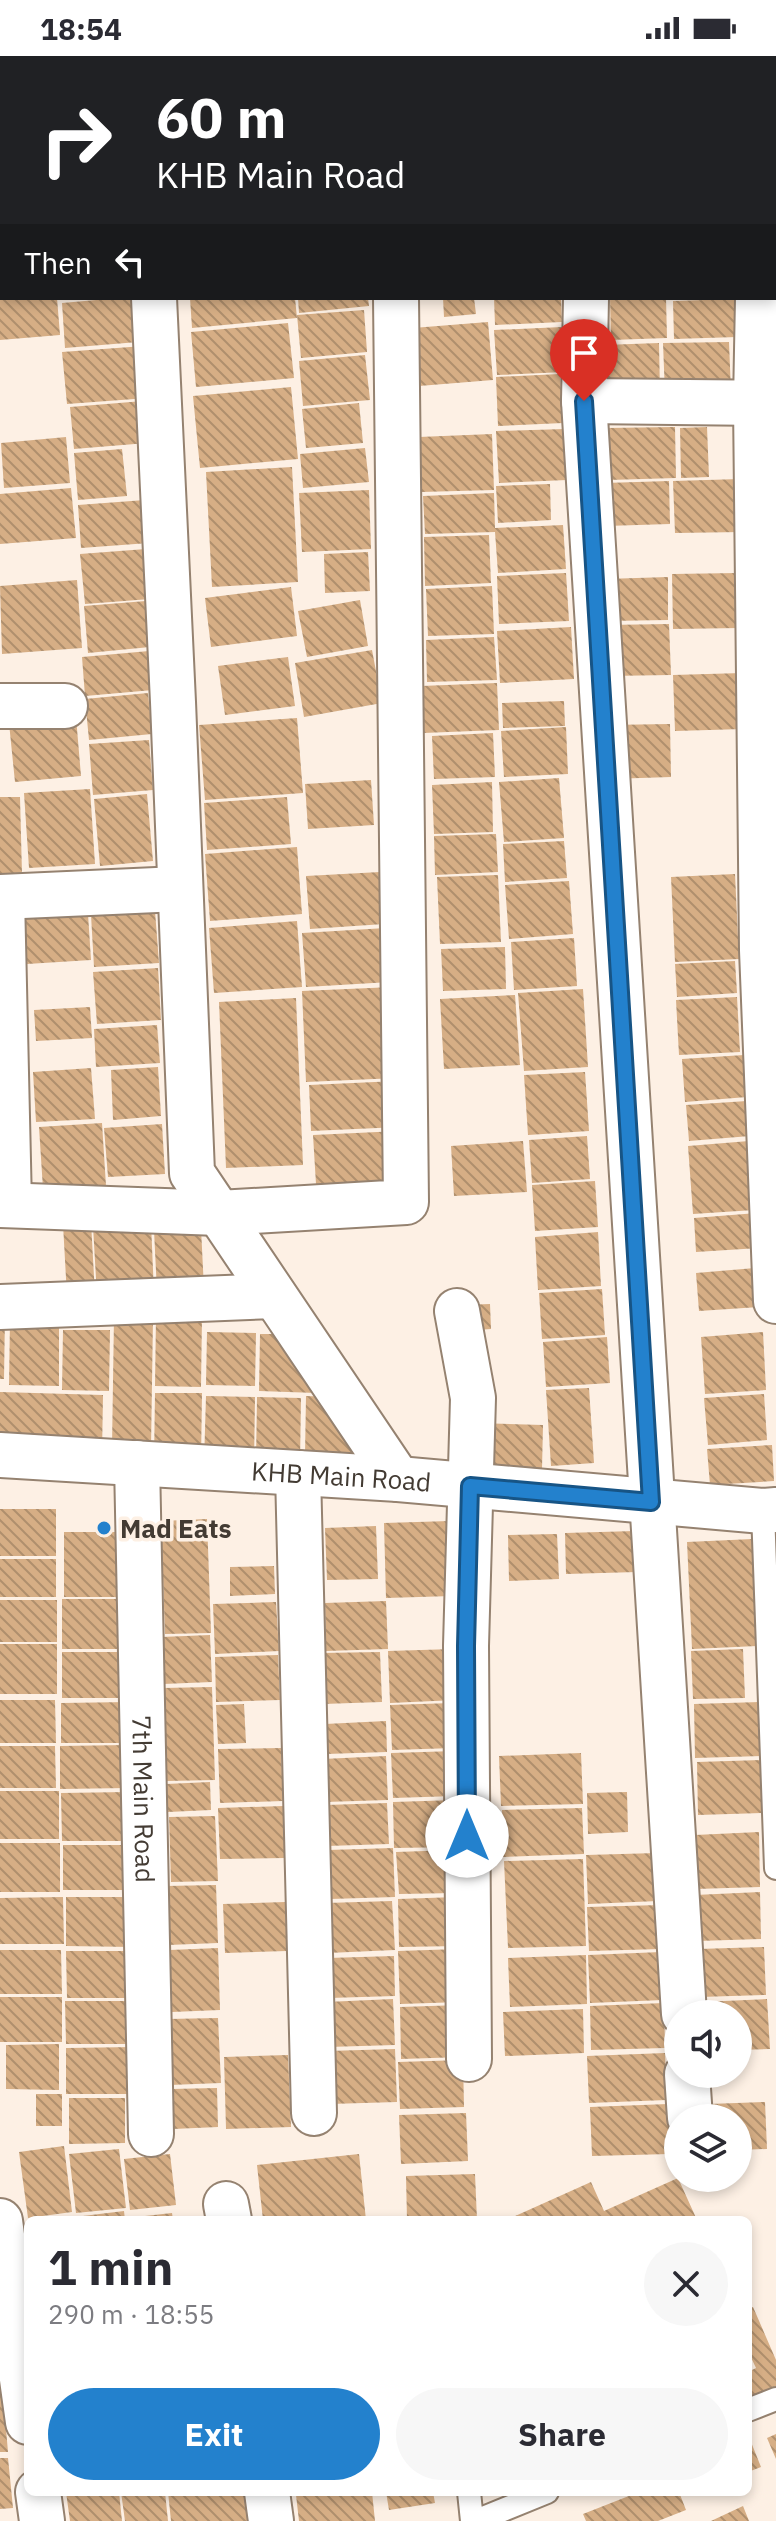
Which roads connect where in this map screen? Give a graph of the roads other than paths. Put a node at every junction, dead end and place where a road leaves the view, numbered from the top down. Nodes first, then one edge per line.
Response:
1 (154, 300) edge
2 (396, 300) edge
3 (586, 300) edge
4 (758, 300) edge
5 (584, 401) junction
6 (766, 403) edge
7 (0, 706) edge
8 (65, 706) dead end
9 (179, 889) junction
10 (1, 897) edge
11 (4, 1205) edge
12 (219, 1213) junction
13 (274, 1296) junction
14 (776, 1301) edge
15 (0, 1307) edge
16 (457, 1311) dead end
17 (0, 1455) edge
18 (137, 1463) junction
19 (298, 1473) junction
20 (398, 1479) junction
21 (470, 1486) junction
22 (651, 1502) junction
23 (769, 1511) edge
24 (773, 1714) edge
25 (776, 1868) edge
26 (683, 2000) edge
27 (469, 2059) dead end
28 (314, 2113) dead end
29 (151, 2134) dead end
30 (0, 2221) edge
31 (24, 2393) edge
32 (776, 2399) edge
33 (752, 2408) edge
34 (39, 2496) edge
35 (268, 2496) edge
36 (470, 2496) edge
37 (537, 2496) edge
38 (42, 2521) edge
39 (271, 2521) edge
40 (474, 2521) edge

1 - 9 street
2 - 12 street
3 - 5 street
4 - 6 street
5 - 6 street
5 - 22 street
6 - 14 street
7 - 8 street
9 - 10 street
9 - 12 street
10 - 11 street
11 - 12 street
12 - 13 street
13 - 15 street
13 - 20 street
16 - 21 street
17 - 18 street, KHB Main Road
18 - 19 street, KHB Main Road
18 - 29 street, 7th Main Road
19 - 20 street, KHB Main Road
19 - 28 street
20 - 21 street, KHB Main Road
21 - 22 street, KHB Main Road
21 - 27 street
22 - 23 street, KHB Main Road
22 - 26 street
23 - 24 lane
24 - 25 lane
30 - 31 street
32 - 33 lane
34 - 38 street
35 - 39 street
36 - 40 lane
37 - 40 lane

